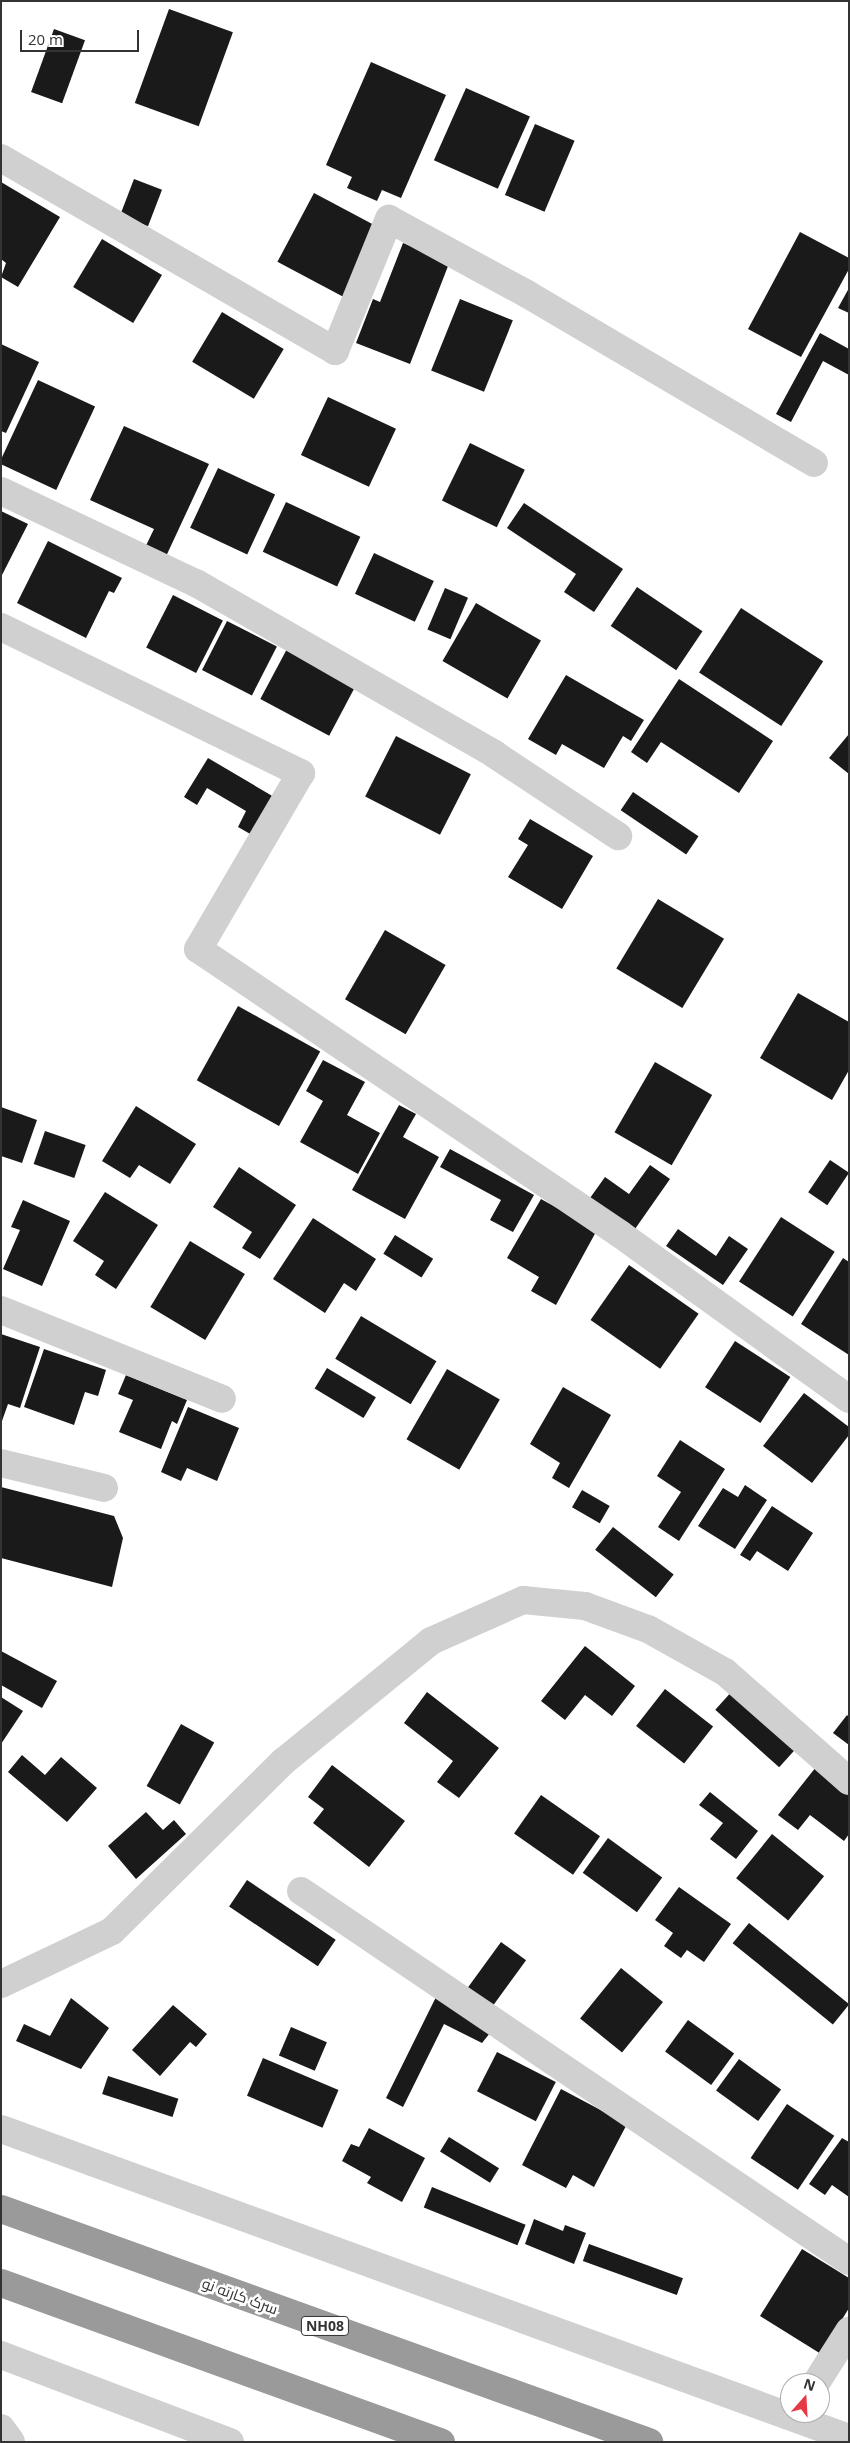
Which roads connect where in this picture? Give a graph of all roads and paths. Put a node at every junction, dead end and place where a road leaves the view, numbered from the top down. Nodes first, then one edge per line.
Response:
1 (1, 158) edge
2 (814, 463) dead end
3 (1, 491) edge
4 (1, 627) edge
5 (618, 836) dead end
6 (1, 1310) edge
7 (222, 1399) dead end
8 (849, 1399) edge
9 (1, 1463) edge
10 (104, 1488) dead end
11 (849, 1781) edge
12 (301, 1891) dead end
13 (1, 1984) edge
14 (1, 2129) edge
15 (1, 2209) edge
16 (849, 2261) edge
17 (1, 2283) edge
18 (849, 2331) edge
19 (1, 2355) edge
20 (822, 2373) edge
21 (780, 2411) edge
22 (812, 2423) edge
23 (1, 2428) edge
24 (849, 2438) edge
25 (11, 2442) edge
26 (230, 2442) edge
27 (441, 2442) edge
28 (649, 2442) edge

1 - 2 street
3 - 5 street
4 - 8 street
6 - 7 street
9 - 10 street
11 - 13 street
12 - 16 street
14 - 21 street
15 - 28 highway, سرک کارته نو / NH08
17 - 27 highway
18 - 20 street
19 - 26 street
22 - 24 street
23 - 25 street

